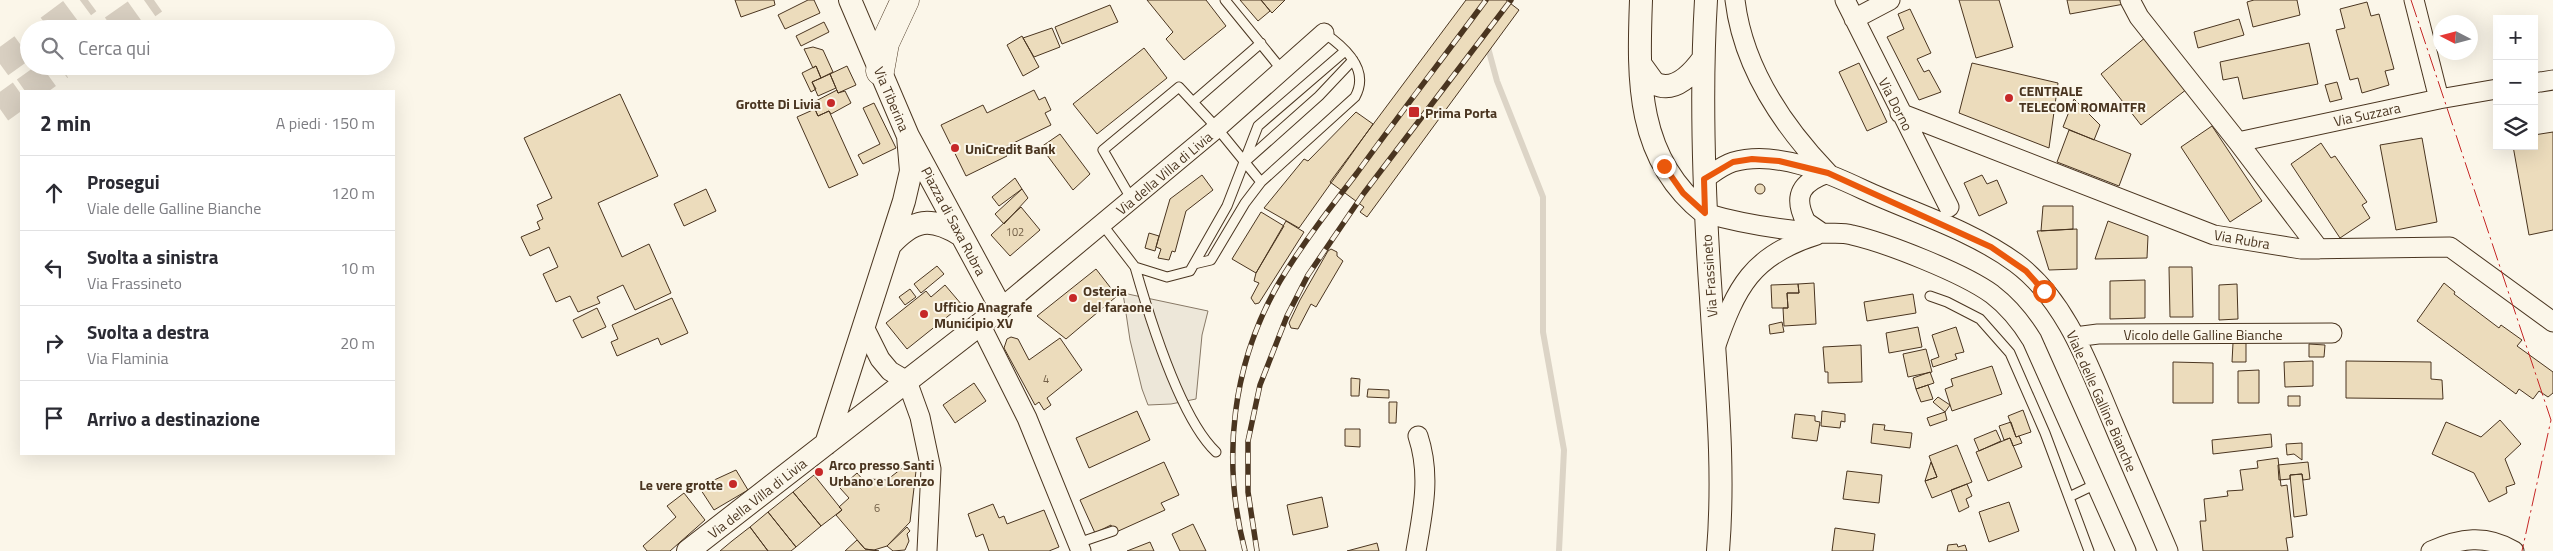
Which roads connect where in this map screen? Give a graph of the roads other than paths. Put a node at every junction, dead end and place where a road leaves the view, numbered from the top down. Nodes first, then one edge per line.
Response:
1 (850, 0) edge
2 (905, 0) edge
3 (1225, 0) edge
4 (1641, 0) edge
5 (1706, 0) edge
6 (1735, 0) edge
7 (1845, 0) edge
8 (1890, 0) edge
9 (2130, 0) edge
10 (2414, 0) edge
11 (1854, 19) junction
12 (1324, 33) joint
13 (1261, 43) junction
14 (1345, 52) junction
15 (1353, 60) junction
16 (1703, 60) junction
17 (1641, 65) junction
18 (1282, 70) junction
19 (880, 71) junction
20 (2553, 80) edge
21 (2538, 83) edge
22 (2493, 91) edge
23 (2438, 99) junction
24 (1193, 102) junction
25 (1900, 113) junction
26 (1217, 128) junction
27 (908, 136) junction
28 (2238, 142) junction
29 (1244, 163) junction
30 (1828, 173) junction
31 (1704, 179) junction
32 (1261, 182) junction
33 (1132, 200) junction
34 (1949, 207) dead end
35 (1705, 213) junction
36 (1102, 224) junction
37 (961, 234) junction
38 (1823, 234) junction
39 (2319, 249) junction
40 (887, 252) junction
41 (1194, 264) junction
42 (1135, 268) junction
43 (1930, 296) dead end
44 (1000, 308) junction
45 (2553, 322) edge
46 (980, 324) junction
47 (864, 326) junction
48 (2332, 333) dead end
49 (2075, 337) junction
50 (1714, 351) junction
51 (907, 381) junction
52 (1418, 436) dead end
53 (826, 444) junction
54 (1216, 452) dead end
55 (2096, 484) junction
56 (2069, 497) junction
57 (1113, 531) dead end
58 (1080, 547) edge
59 (688, 551) edge
60 (927, 551) edge
61 (1416, 551) edge
62 (1718, 551) edge
63 (2089, 551) edge
64 (2126, 551) edge
65 (2168, 551) edge
66 (2431, 551) edge
67 (2514, 551) edge

1 - 19 street, Via Tiberina
2 - 19 highway
3 - 13 lane
4 - 17 street
5 - 16 street, Via Frassineto
6 - 30 street, Viale delle Galline Bianche
7 - 11 street, Via Dorno
8 - 11 street
9 - 28 street
10 - 23 street
11 - 25 street, Via Dorno
12 - 14 lane
12 - 18 street, Via della Villa di Livia
13 - 18 lane
13 - 24 lane
14 - 15 lane
14 - 29 lane
15 - 29 lane
15 - 32 lane
16 - 17 street
16 - 31 street, Via Frassineto
17 - 35 street
18 - 26 street, Via della Villa di Livia
19 - 27 street, Via Tiberina
20 - 21 street
22 - 23 street, Via Suzzara
23 - 28 street, Via Suzzara
24 - 26 lane
24 - 33 lane
25 - 34 street, Via Dorno
25 - 39 street, Via Rubra
26 - 29 lane
26 - 33 street, Via della Villa di Livia
27 - 37 street, Piazza di Saxa Rubra
27 - 40 street, Via Tiberina
28 - 39 street
29 - 32 lane
29 - 41 lane
30 - 31 street, Viale delle Galline Bianche
30 - 38 street
30 - 49 street, Viale delle Galline Bianche
31 - 35 street, Via Frassineto
32 - 41 lane
33 - 36 street, Via della Villa di Livia
35 - 38 street
35 - 50 street, Via Frassineto
36 - 42 lane
36 - 44 street, Via della Villa di Livia
37 - 40 street
37 - 44 street, Piazza di Saxa Rubra
38 - 50 street
38 - 55 street
39 - 45 street, Via Rubra
40 - 47 street
41 - 42 lane
42 - 54 lane
43 - 56 lane
44 - 46 street
46 - 51 street
46 - 58 street
47 - 51 street
47 - 53 street
48 - 49 street, Vicolo delle Galline Bianche
49 - 65 street, Viale delle Galline Bianche
50 - 62 street, Via Frassineto
51 - 53 street
51 - 60 street
52 - 61 street
53 - 59 street, Via della Villa di Livia
55 - 56 lane
55 - 64 street
56 - 63 lane
57 - 58 lane
66 - 67 street

